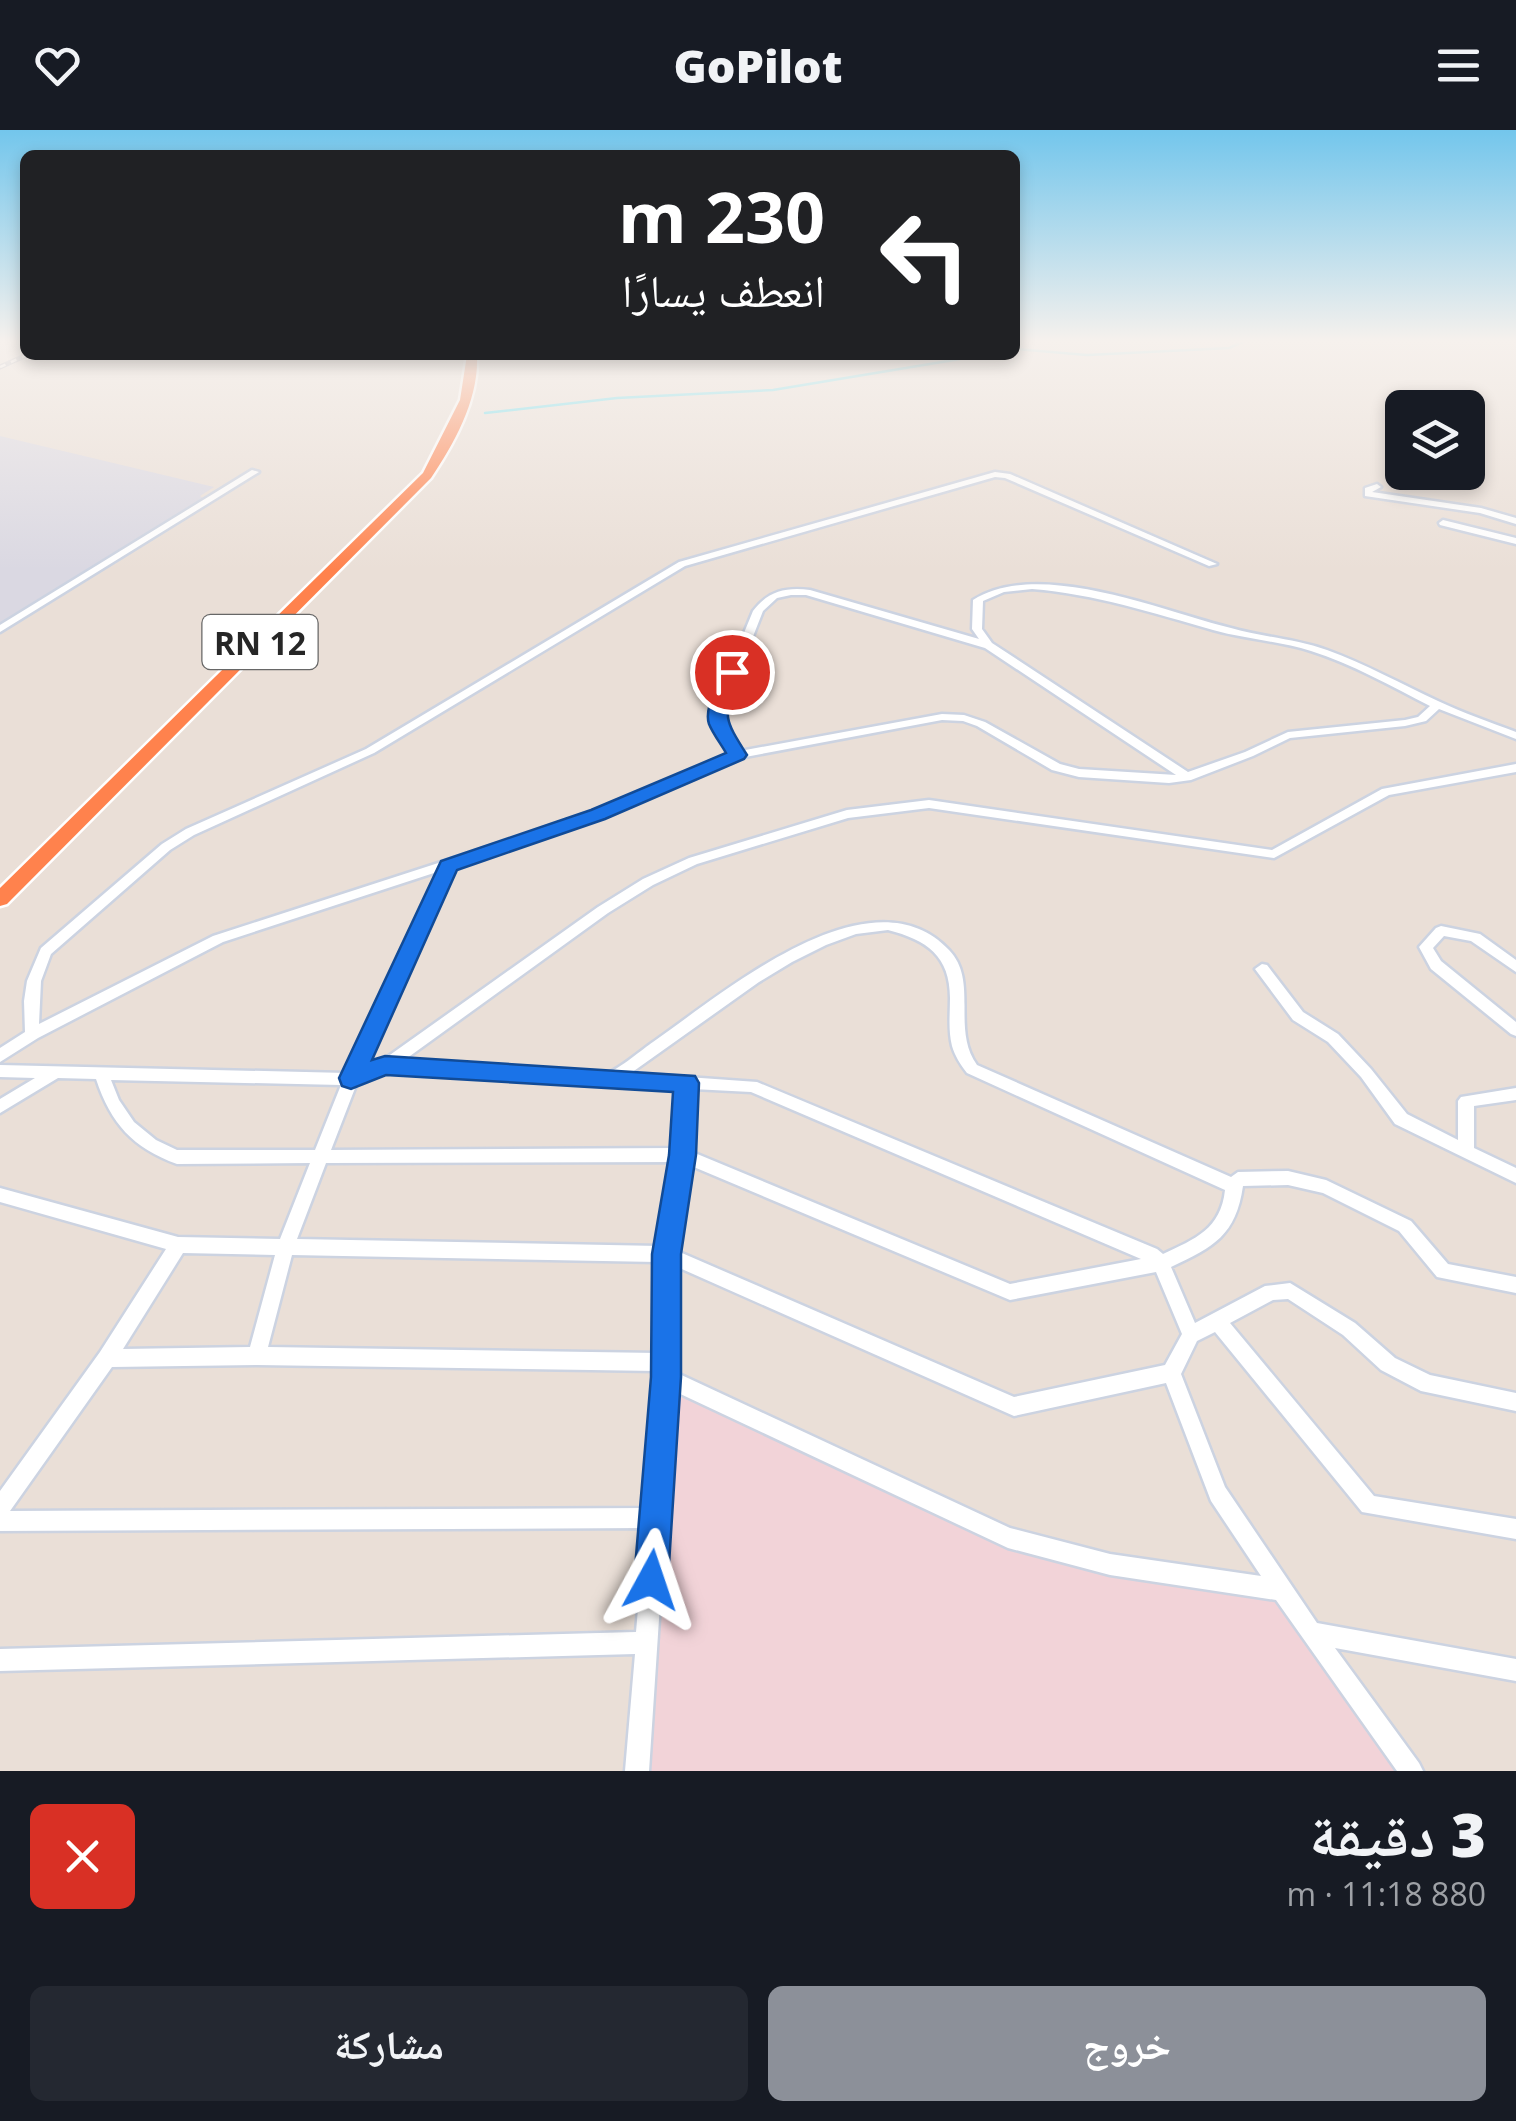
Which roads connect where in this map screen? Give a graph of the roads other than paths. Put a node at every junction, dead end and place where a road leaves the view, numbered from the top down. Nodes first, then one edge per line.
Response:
1 (446, 417) edge
2 (456, 417) edge
3 (255, 472) dead end
4 (1378, 487) dead end
5 (1516, 521) edge
6 (1443, 523) dead end
7 (1516, 540) edge
8 (1212, 564) dead end
9 (0, 629) edge
10 (988, 645) junction
11 (1437, 704) junction
12 (1516, 736) edge
13 (737, 755) junction
14 (1516, 768) edge
15 (1186, 777) junction
16 (449, 866) junction
17 (0, 882) edge
18 (0, 900) edge
19 (1516, 967) edge
20 (1262, 969) dead end
21 (1516, 1030) edge
22 (33, 1034) junction
23 (0, 1056) edge
24 (385, 1066) junction
25 (0, 1071) edge
26 (58, 1071) junction
27 (102, 1075) junction
28 (351, 1078) junction
29 (613, 1078) junction
30 (686, 1083) junction
31 (1516, 1094) edge
32 (0, 1107) edge
33 (1466, 1152) junction
34 (682, 1155) junction
35 (323, 1156) junction
36 (1515, 1175) edge
37 (1234, 1186) junction
38 (0, 1195) edge
39 (178, 1245) junction
40 (286, 1245) junction
41 (666, 1254) junction
42 (1162, 1263) junction
43 (1516, 1285) edge
44 (1218, 1322) junction
45 (1191, 1336) junction
46 (256, 1356) junction
47 (106, 1358) junction
48 (666, 1369) junction
49 (1171, 1373) junction
50 (1516, 1402) edge
51 (0, 1508) edge
52 (656, 1518) junction
53 (0, 1521) edge
54 (1516, 1529) edge
55 (1284, 1590) junction
56 (1311, 1633) junction
57 (646, 1642) junction
58 (0, 1660) edge
59 (1516, 1670) edge
60 (637, 1771) edge
61 (1410, 1771) edge

1 - 17 highway, RN 12
2 - 18 highway, RN 12
3 - 9 street
4 - 5 street
6 - 7 street
8 - 22 street
10 - 11 street
10 - 13 street
10 - 15 street
11 - 12 street
11 - 15 street
13 - 15 street
13 - 16 street
14 - 24 street
16 - 22 street
16 - 28 street
19 - 21 street
20 - 33 street
22 - 23 street
24 - 28 street
24 - 29 street
25 - 26 street
26 - 27 street
26 - 32 street
27 - 28 street
27 - 35 street
28 - 35 street
29 - 30 street
29 - 37 street
30 - 34 street
30 - 42 street
31 - 33 street
33 - 36 street
34 - 35 street
34 - 41 street
34 - 42 street
35 - 40 street
37 - 42 street
37 - 43 street
38 - 39 street
39 - 40 street
39 - 47 street
40 - 41 street
40 - 46 street
41 - 48 street
41 - 49 street
42 - 45 street
44 - 45 street
44 - 50 street
44 - 54 street
45 - 49 street
46 - 47 street
46 - 48 street
47 - 51 street
48 - 52 street
48 - 55 street
49 - 55 street
52 - 53 street
52 - 57 street
55 - 56 street
56 - 59 street
56 - 61 street
57 - 58 street
57 - 60 street

